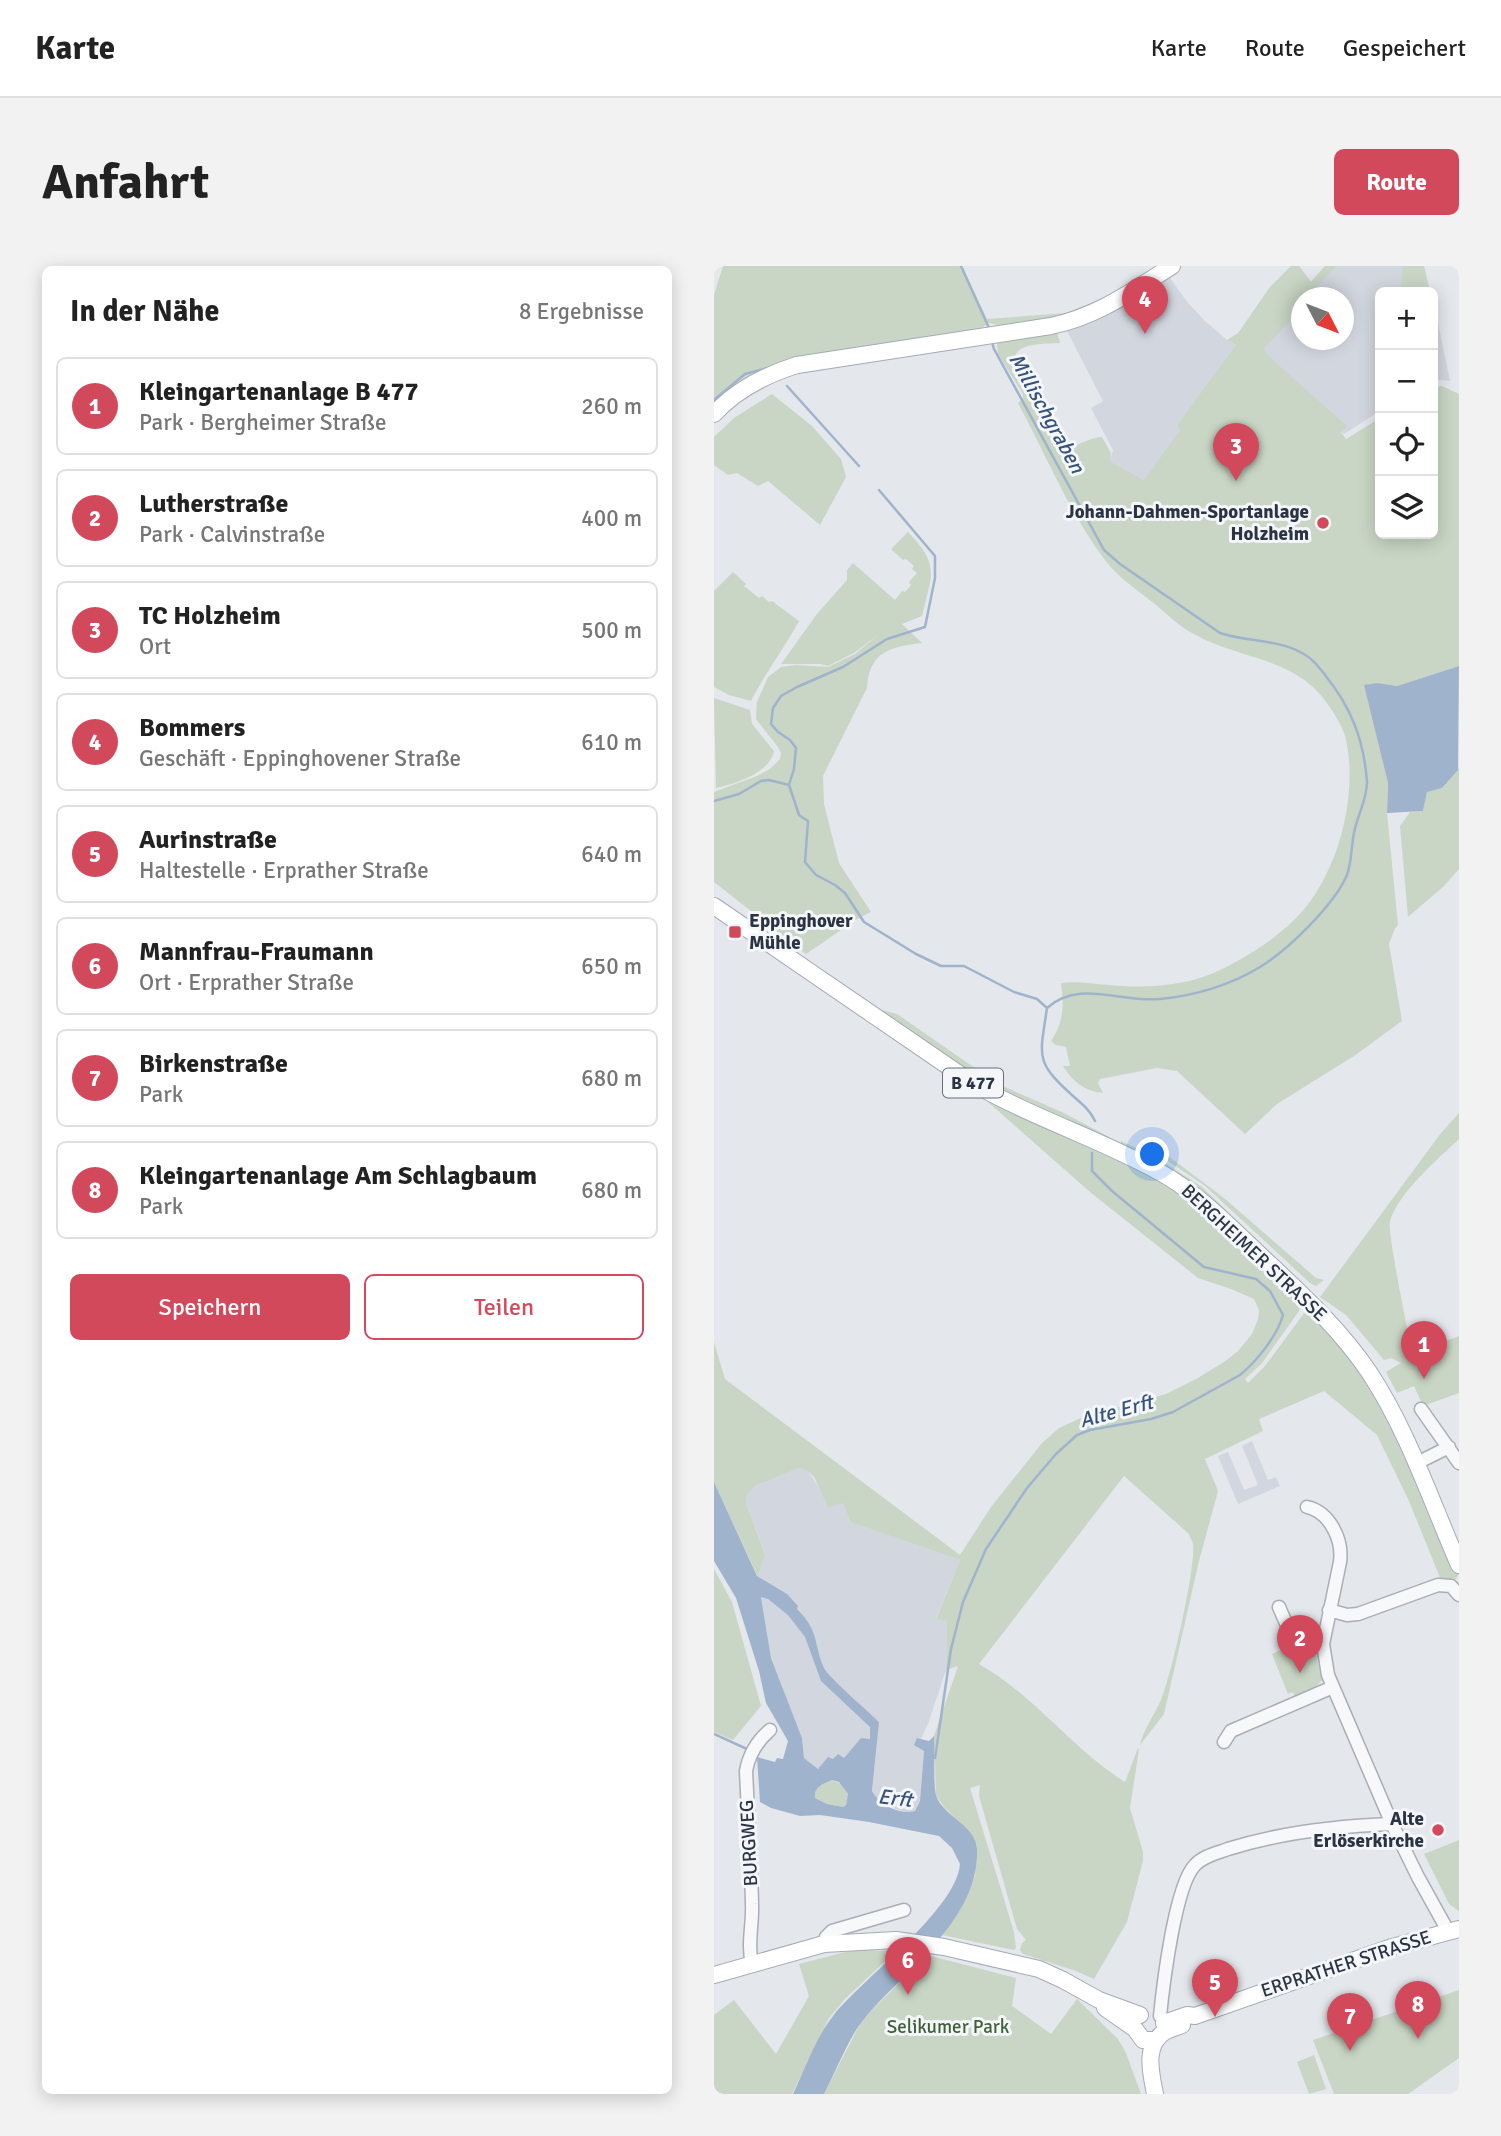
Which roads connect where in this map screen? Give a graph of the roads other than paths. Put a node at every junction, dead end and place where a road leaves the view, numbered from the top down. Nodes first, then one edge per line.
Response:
1 (1172, 266) edge
2 (714, 414) edge
3 (714, 906) edge
4 (1421, 1409) dead end
5 (1448, 1447) junction
6 (1459, 1463) edge
7 (1415, 1464) junction
8 (1307, 1507) dead end
9 (1459, 1565) edge
10 (1459, 1595) edge
11 (1279, 1607) dead end
12 (1329, 1610) junction
13 (1323, 1644) junction
14 (1333, 1687) junction
15 (770, 1730) dead end
16 (1224, 1742) dead end
17 (1392, 1824) junction
18 (904, 1910) dead end
19 (1454, 1930) edge
20 (824, 1944) junction
21 (752, 1964) junction
22 (714, 1975) edge
23 (1152, 2023) junction
24 (1154, 2094) edge

1 - 2 main road
3 - 7 main road, BERGHEIMER STRASSE / B 477
4 - 5 street
5 - 6 street
5 - 7 street
7 - 9 main road, BERGHEIMER STRASSE / B 477
8 - 12 street
10 - 12 street
11 - 13 street
12 - 13 street
13 - 14 street
14 - 16 street
14 - 17 street
15 - 21 street, BURGWEG
17 - 19 street
17 - 23 street
18 - 20 street
19 - 23 main road, ERPRATHER STRASSE
20 - 21 main road
20 - 23 main road
21 - 22 main road
23 - 24 main road

